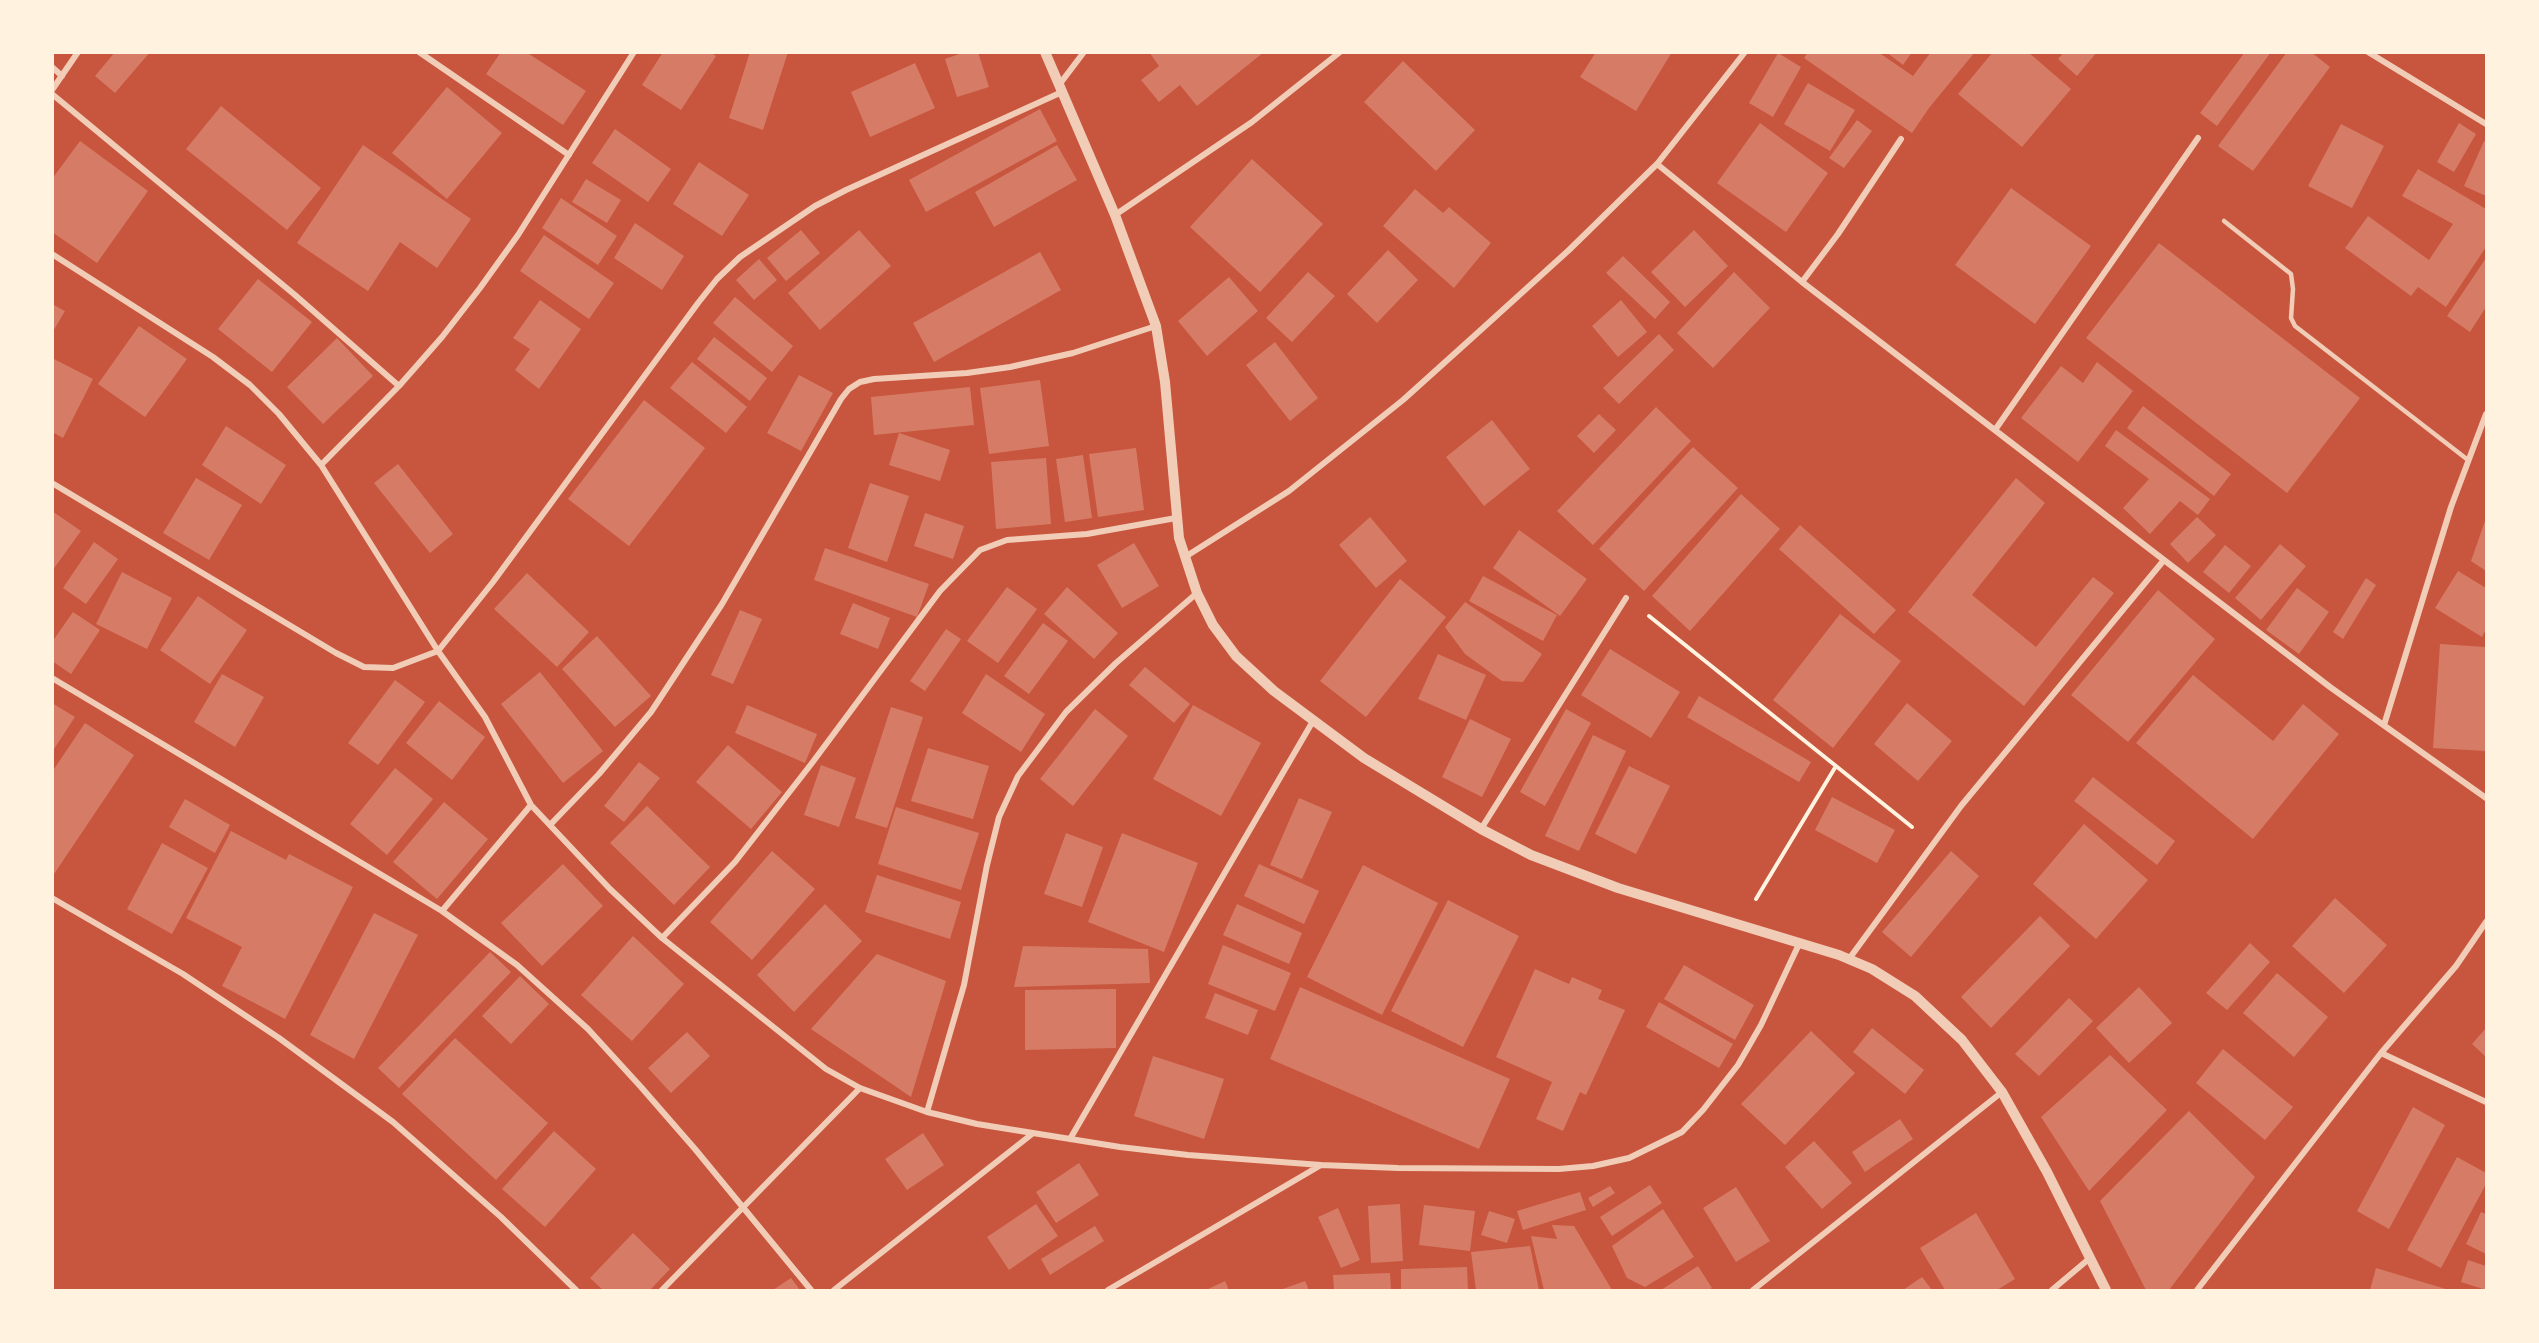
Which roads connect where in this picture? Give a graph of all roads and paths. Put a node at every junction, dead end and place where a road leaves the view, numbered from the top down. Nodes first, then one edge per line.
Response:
1 (78, 52) edge
2 (419, 52) edge
3 (634, 52) edge
4 (1045, 52) edge
5 (1084, 52) edge
6 (1340, 52) edge
7 (1745, 52) edge
8 (2368, 52) edge
9 (52, 67) edge
10 (62, 76) junction
11 (1060, 89) junction
12 (52, 92) edge
13 (2487, 124) edge
14 (2198, 138) dead end
15 (1901, 139) dead end
16 (569, 155) junction
17 (1657, 164) junction
18 (1115, 215) junction
19 (2224, 221) dead end
20 (52, 254) edge
21 (1802, 282) junction
22 (1156, 326) junction
23 (399, 386) junction
24 (2487, 414) edge
25 (1995, 430) junction
26 (2468, 460) junction
27 (321, 465) junction
28 (52, 483) edge
29 (1176, 518) junction
30 (1184, 557) junction
31 (2164, 560) junction
32 (1197, 593) junction
33 (1626, 598) joint
34 (438, 651) junction
35 (52, 678) edge
36 (1313, 721) junction
37 (2384, 725) junction
38 (1836, 766) junction
39 (2487, 798) edge
40 (531, 805) junction
41 (550, 825) junction
42 (1481, 829) junction
43 (1918, 831) dead end
44 (52, 898) edge
45 (442, 911) junction
46 (2487, 921) edge
47 (1738, 924) junction
48 (662, 938) junction
49 (1800, 942) junction
50 (1850, 959) junction
51 (2381, 1053) junction
52 (860, 1088) junction
53 (2002, 1092) junction
54 (2487, 1102) edge
55 (927, 1112) junction
56 (1032, 1134) junction
57 (1070, 1140) junction
58 (1322, 1165) junction
59 (744, 1208) junction
60 (2090, 1258) junction
61 (576, 1290) edge
62 (662, 1290) edge
63 (811, 1290) edge
64 (834, 1290) edge
65 (1108, 1290) edge
66 (1753, 1290) edge
67 (2052, 1290) edge
68 (2106, 1290) edge
69 (2197, 1290) edge

1 - 10 street
2 - 16 street
3 - 16 street
4 - 11 street
5 - 11 street
6 - 18 street
7 - 17 street
8 - 13 street
9 - 10 street
10 - 12 street
11 - 18 street
11 - 34 street
12 - 23 street
14 - 25 street
15 - 21 street
16 - 23 street
17 - 21 street
17 - 30 street
18 - 22 street
19 - 26 lane
20 - 27 street
21 - 25 street
22 - 29 street
22 - 41 street
23 - 27 street
24 - 26 street
25 - 31 street
26 - 37 street
27 - 34 street
28 - 34 street
29 - 30 street
29 - 48 street
30 - 32 street
31 - 37 street
31 - 50 street
32 - 36 street
32 - 55 street
33 - 38 path
33 - 42 street
34 - 40 street
35 - 45 street
36 - 42 street
36 - 57 street
37 - 39 street
38 - 43 path
38 - 47 path
40 - 41 street
40 - 45 street
41 - 48 street
42 - 47 street
44 - 61 street
45 - 59 street
46 - 51 street
47 - 49 street
48 - 52 street
49 - 50 street
49 - 58 street
50 - 53 street
51 - 54 street
51 - 69 street
52 - 55 street
52 - 59 street
53 - 60 street
53 - 66 street
55 - 56 street
56 - 57 street
56 - 64 street
57 - 58 street
58 - 65 street
59 - 62 street
59 - 63 street
60 - 67 street
60 - 68 street

